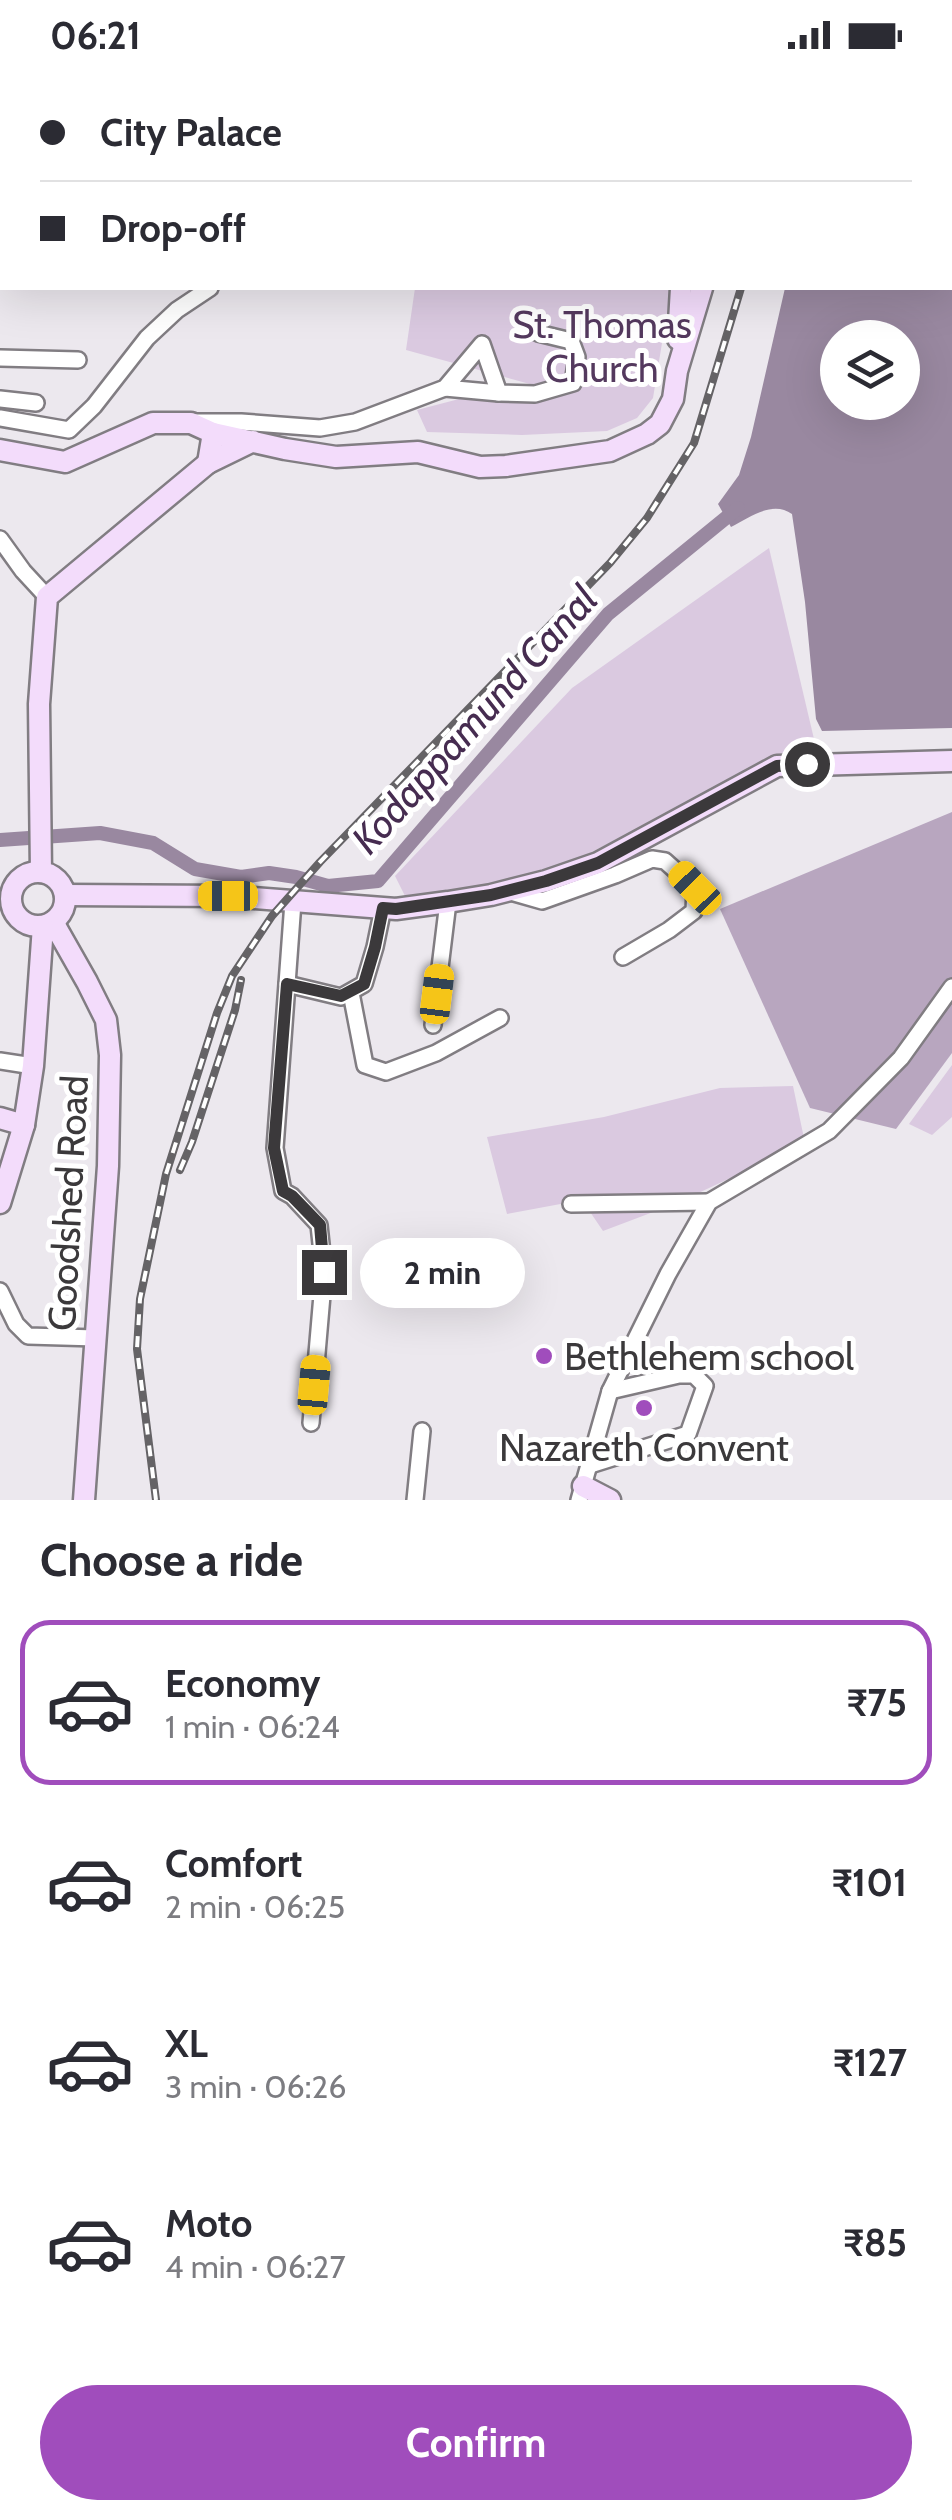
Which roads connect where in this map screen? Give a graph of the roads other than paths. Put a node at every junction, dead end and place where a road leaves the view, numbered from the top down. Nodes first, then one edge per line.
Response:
1 (207, 290) edge
2 (681, 290) edge
3 (701, 290) edge
4 (538, 333) dead end
5 (0, 358) edge
6 (78, 360) dead end
7 (677, 371) junction
8 (445, 388) junction
9 (499, 394) junction
10 (0, 399) edge
11 (36, 403) dead end
12 (0, 418) edge
13 (190, 422) junction
14 (213, 432) junction
15 (253, 440) junction
16 (0, 450) edge
17 (208, 463) junction
18 (0, 539) edge
19 (47, 597) junction
20 (952, 761) edge
21 (40, 862) junction
22 (507, 891) junction
23 (6, 893) edge
24 (65, 896) junction
25 (293, 902) junction
26 (448, 902) junction
27 (383, 908) junction
28 (48, 924) junction
29 (623, 956) dead end
30 (287, 984) junction
31 (952, 987) edge
32 (351, 993) junction
33 (500, 1018) dead end
34 (433, 1025) dead end
35 (0, 1060) edge
36 (33, 1066) junction
37 (0, 1118) edge
38 (24, 1125) junction
39 (709, 1202) junction
40 (0, 1203) edge
41 (571, 1204) dead end
42 (0, 1291) edge
43 (96, 1338) junction
44 (610, 1391) junction
45 (311, 1423) dead end
46 (422, 1431) dead end
47 (590, 1465) junction
48 (581, 1493) edge
49 (419, 1499) edge
50 (84, 1500) edge
51 (610, 1500) edge

1 - 12 street
2 - 7 street
3 - 7 street
4 - 9 street
5 - 6 street
7 - 15 street
8 - 9 street
8 - 9 street
8 - 13 street
10 - 11 street
13 - 14 street
13 - 16 street
14 - 15 street
14 - 17 street
15 - 17 street
17 - 19 street
18 - 19 street
19 - 21 street
20 - 22 street
21 - 23 street
21 - 24 street
22 - 26 street
22 - 29 street
23 - 28 street
24 - 25 street
24 - 28 street
25 - 27 street
25 - 30 street
26 - 27 street
26 - 34 street
27 - 32 street
28 - 36 street
28 - 43 street, Goodshed Road
30 - 32 street
30 - 45 street
31 - 39 street
32 - 33 street
35 - 36 street
36 - 38 street
37 - 38 street
38 - 40 street
39 - 41 street
39 - 44 street
42 - 43 street
43 - 50 street, Goodshed Road
44 - 47 street
44 - 47 street
46 - 49 street
47 - 48 street
48 - 51 street

